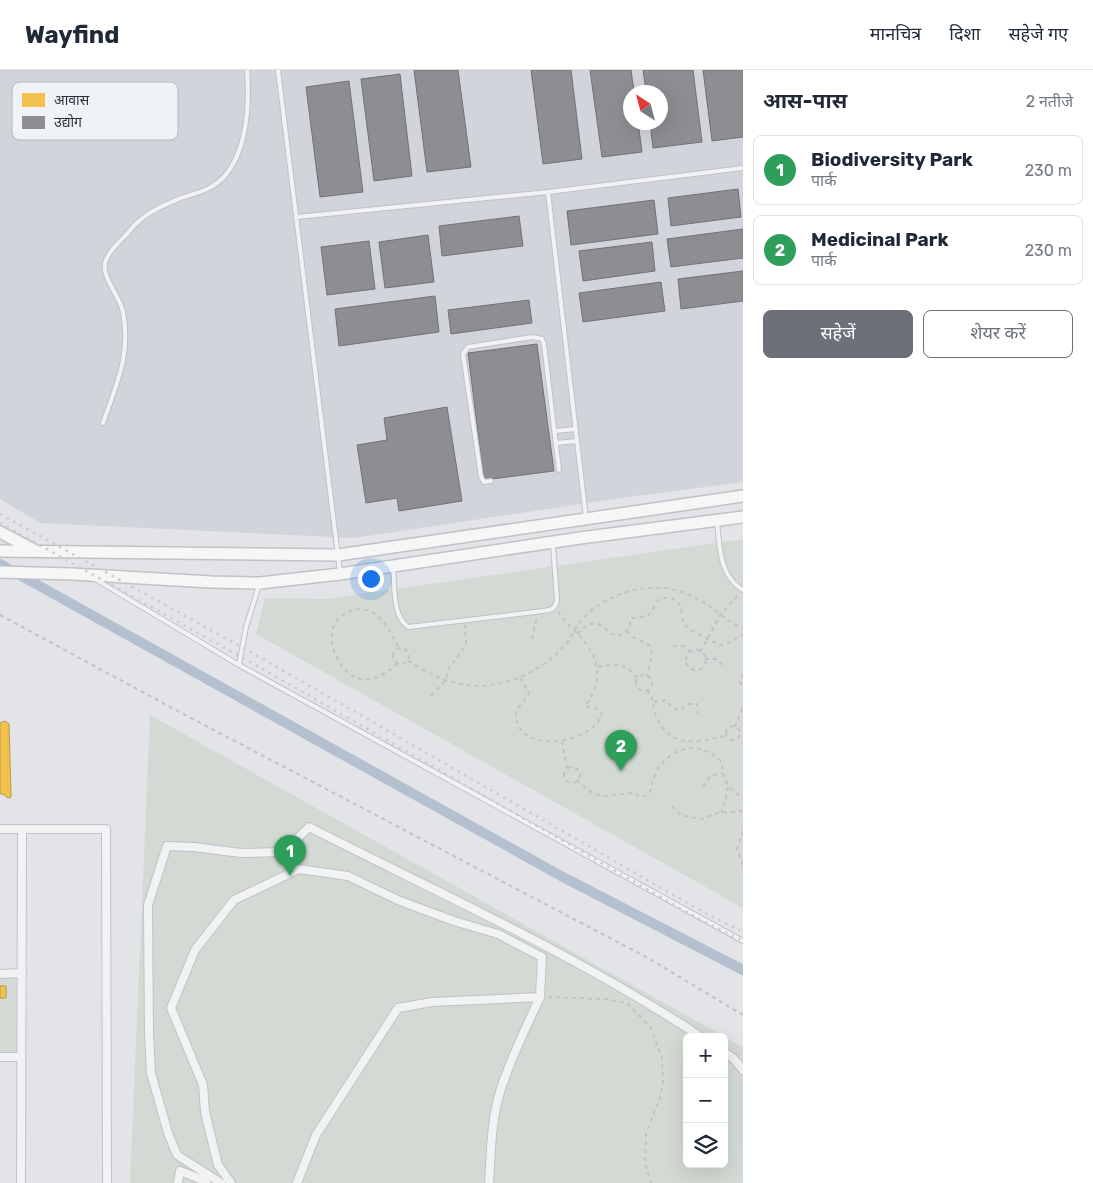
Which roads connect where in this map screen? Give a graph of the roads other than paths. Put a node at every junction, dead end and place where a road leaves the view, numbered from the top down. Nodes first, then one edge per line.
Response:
1 (247, 70) edge
2 (278, 70) edge
3 (743, 168) edge
4 (548, 192) junction
5 (297, 218) junction
6 (103, 422) dead end
7 (576, 428) junction
8 (555, 431) junction
9 (577, 441) junction
10 (556, 443) junction
11 (559, 470) dead end
12 (491, 482) dead end
13 (743, 496) edge
14 (743, 517) edge
15 (586, 520) junction
16 (717, 520) junction
17 (0, 532) edge
18 (552, 542) junction
19 (0, 551) edge
20 (31, 551) junction
21 (338, 555) junction
22 (392, 567) junction
23 (0, 572) edge
24 (340, 574) junction
25 (88, 575) junction
26 (260, 583) junction
27 (743, 590) edge
28 (239, 665) junction
29 (0, 829) edge
30 (22, 829) junction
31 (743, 941) edge
32 (22, 973) junction
33 (0, 974) edge
34 (540, 997) junction
35 (694, 1033) edge
36 (728, 1055) edge
37 (0, 1057) edge
38 (21, 1057) junction
39 (743, 1070) edge
40 (21, 1183) edge
41 (107, 1183) edge
42 (178, 1183) edge
43 (206, 1183) edge
44 (221, 1183) edge
45 (231, 1183) edge
46 (297, 1183) edge
47 (489, 1183) edge

1 - 6 lane
2 - 5 lane
3 - 4 lane
4 - 5 lane
4 - 7 lane
5 - 21 lane
7 - 8 lane
7 - 9 lane
8 - 10 lane
8 - 12 lane
9 - 10 lane
9 - 15 lane
10 - 11 lane
13 - 15 street
14 - 16 street
15 - 21 street
16 - 18 street
16 - 27 lane
17 - 20 street
18 - 22 street
18 - 22 lane
19 - 20 street
20 - 21 street
21 - 24 lane
22 - 24 street
23 - 25 street
24 - 26 street
25 - 26 street
25 - 28 lane
26 - 28 lane
28 - 31 lane
29 - 30 street
30 - 32 street
30 - 41 street
32 - 33 street
32 - 38 street
34 - 45 street
34 - 46 street
34 - 47 street
35 - 44 street
36 - 39 street
37 - 38 street
38 - 40 street
42 - 43 street

